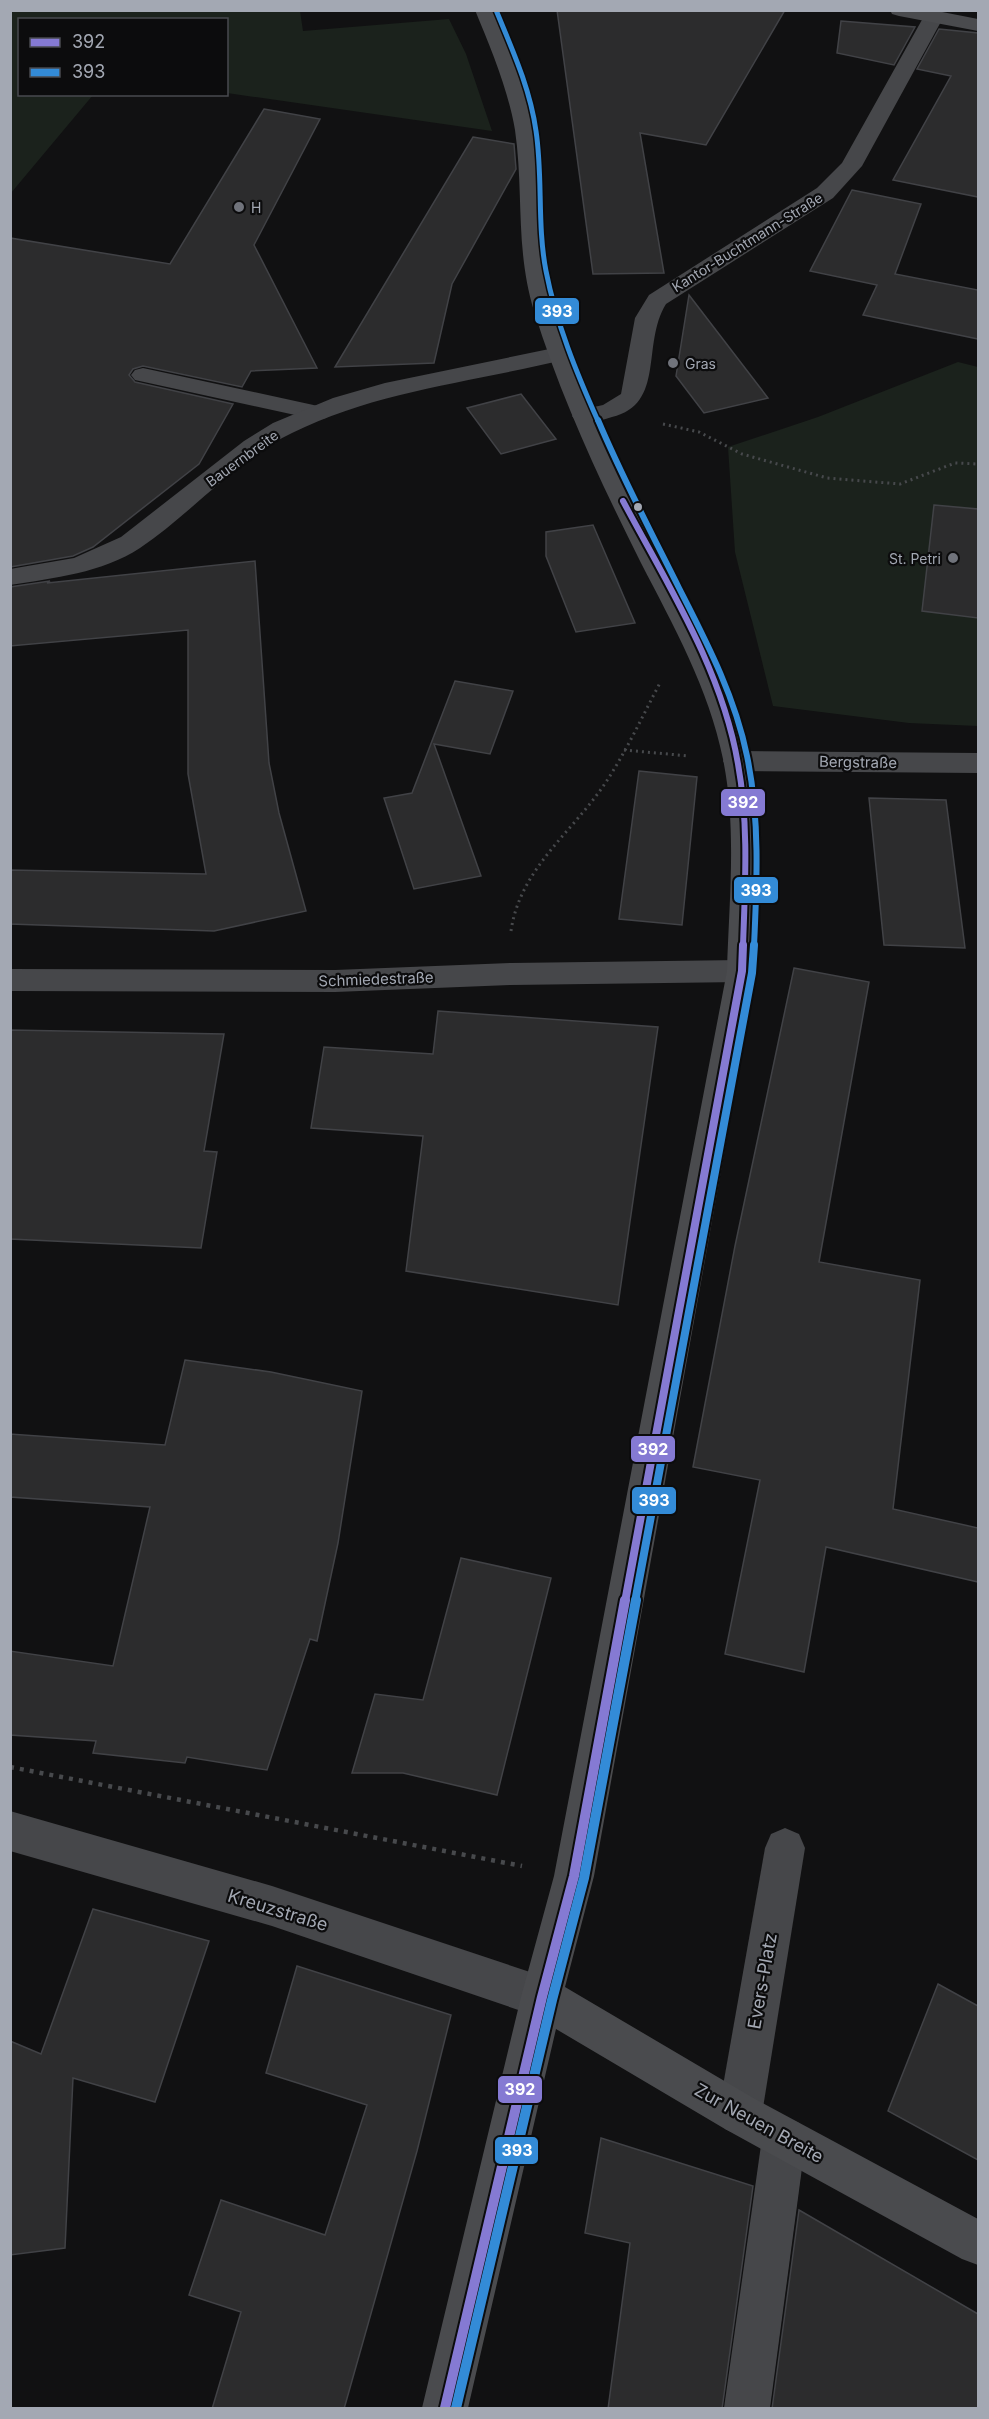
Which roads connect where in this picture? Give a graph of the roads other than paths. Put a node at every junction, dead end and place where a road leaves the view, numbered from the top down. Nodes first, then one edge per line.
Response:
1 (484, 10) edge
2 (899, 10) edge
3 (933, 18) junction
4 (978, 25) edge
5 (559, 354) junction
6 (143, 375) dead end
7 (318, 413) junction
8 (584, 416) junction
9 (10, 577) edge
10 (737, 761) junction
11 (978, 763) edge
12 (742, 971) junction
13 (10, 980) edge
14 (10, 1831) edge
15 (785, 1848) dead end
16 (542, 1997) junction
17 (740, 2114) junction
18 (784, 2138) junction
19 (978, 2243) edge
20 (445, 2409) edge
21 (747, 2409) edge

1 - 5 main road
2 - 3 main road
3 - 4 main road
3 - 8 street, Kantor-Buchtmann-Straße
5 - 7 street, Bauernbreite
5 - 8 main road
6 - 7 street
7 - 9 street, Bauernbreite
8 - 10 main road
10 - 11 street, Bergstraße
10 - 12 main road
12 - 13 street, Schmiedestraße
12 - 16 main road
14 - 16 street, Kreuzstraße
15 - 17 street, Evers-Platz
16 - 17 main road, Zur Neuen Breite
16 - 20 main road
17 - 18 main road, Zur Neuen Breite
18 - 19 main road, Zur Neuen Breite
18 - 21 street

